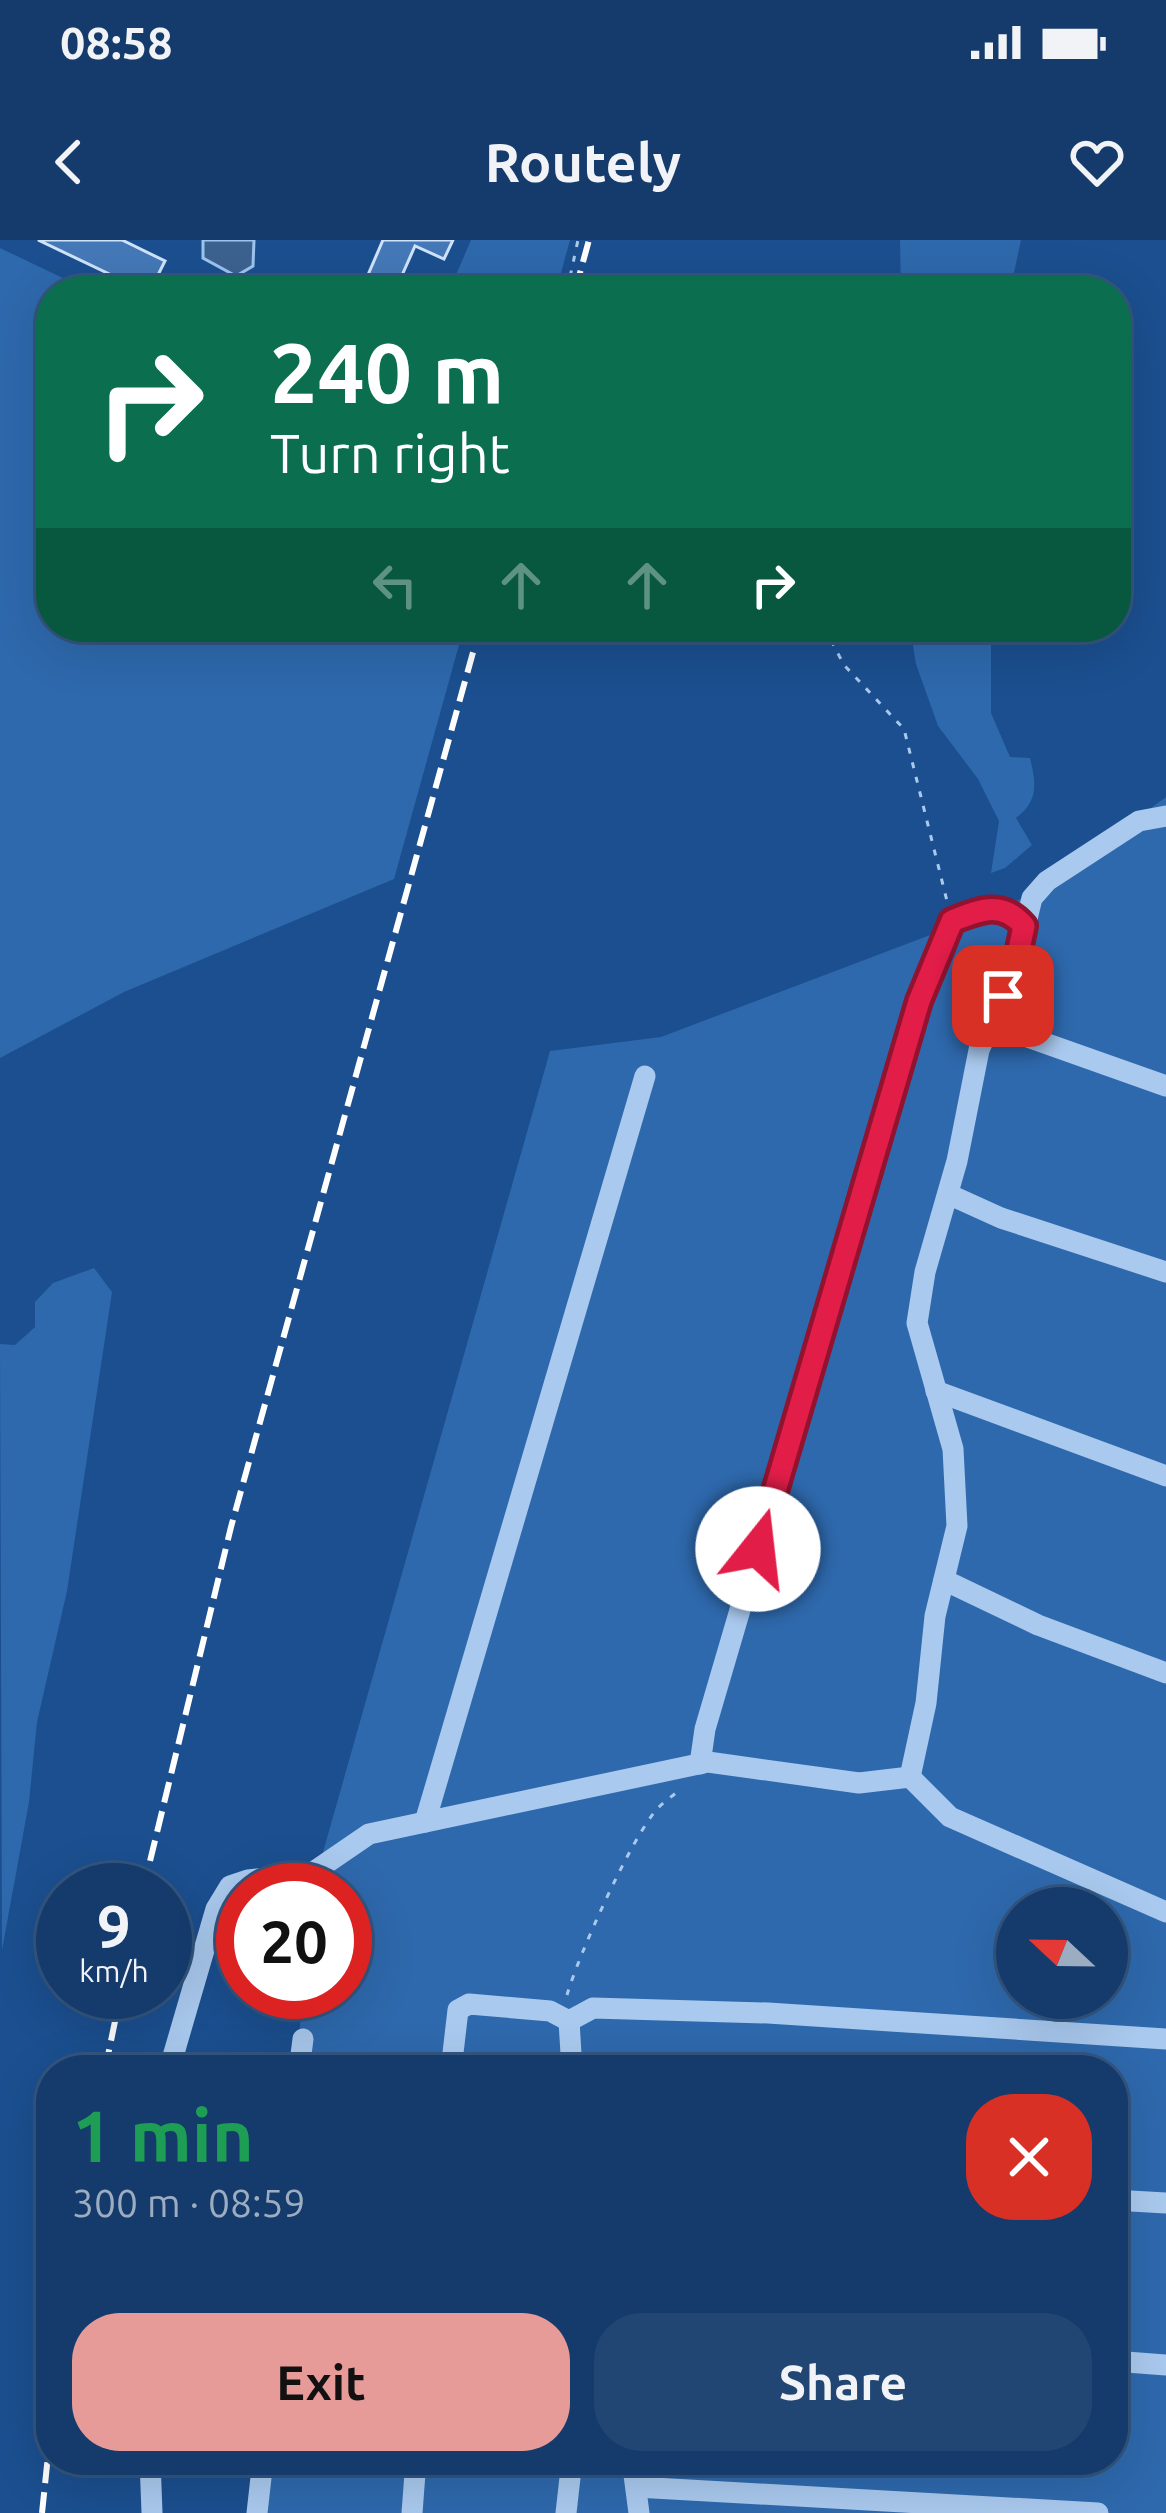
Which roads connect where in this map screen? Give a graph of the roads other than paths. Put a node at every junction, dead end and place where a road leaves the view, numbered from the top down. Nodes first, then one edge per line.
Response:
1 (1166, 816) edge
2 (1024, 926) junction
3 (991, 1024) junction
4 (645, 1076) dead end
5 (1166, 1086) edge
6 (948, 1194) junction
7 (1166, 1272) edge
8 (936, 1391) junction
9 (1166, 1475) edge
10 (944, 1580) junction
11 (1166, 1673) edge
12 (700, 1764) junction
13 (910, 1777) junction
14 (425, 1822) junction
15 (1166, 1912) edge
16 (569, 2020) junction
17 (303, 2038) dead end
18 (1166, 2039) edge
19 (173, 2055) edge
20 (301, 2055) edge
21 (454, 2055) edge
22 (571, 2055) edge
23 (1128, 2201) edge
24 (1166, 2203) edge
25 (1128, 2361) edge
26 (1166, 2365) edge
27 (151, 2475) edge
28 (261, 2475) edge
29 (415, 2475) edge
30 (570, 2475) edge
31 (634, 2475) edge
32 (635, 2487) junction
33 (152, 2513) edge
34 (257, 2513) edge
35 (412, 2513) edge
36 (566, 2513) edge
37 (639, 2513) edge
38 (1098, 2513) edge

1 - 2 lane
2 - 3 lane
2 - 12 lane
3 - 5 lane
3 - 6 lane
4 - 14 lane
6 - 7 lane
6 - 8 lane
8 - 9 lane
8 - 10 lane
10 - 11 lane
10 - 13 lane
12 - 13 lane
12 - 14 lane
13 - 15 lane
14 - 19 lane
16 - 18 lane
16 - 21 lane
16 - 22 lane
17 - 20 lane
23 - 24 lane
25 - 26 lane
27 - 33 lane
28 - 34 lane
29 - 35 lane
30 - 36 lane
31 - 32 lane
32 - 37 lane
32 - 38 lane

